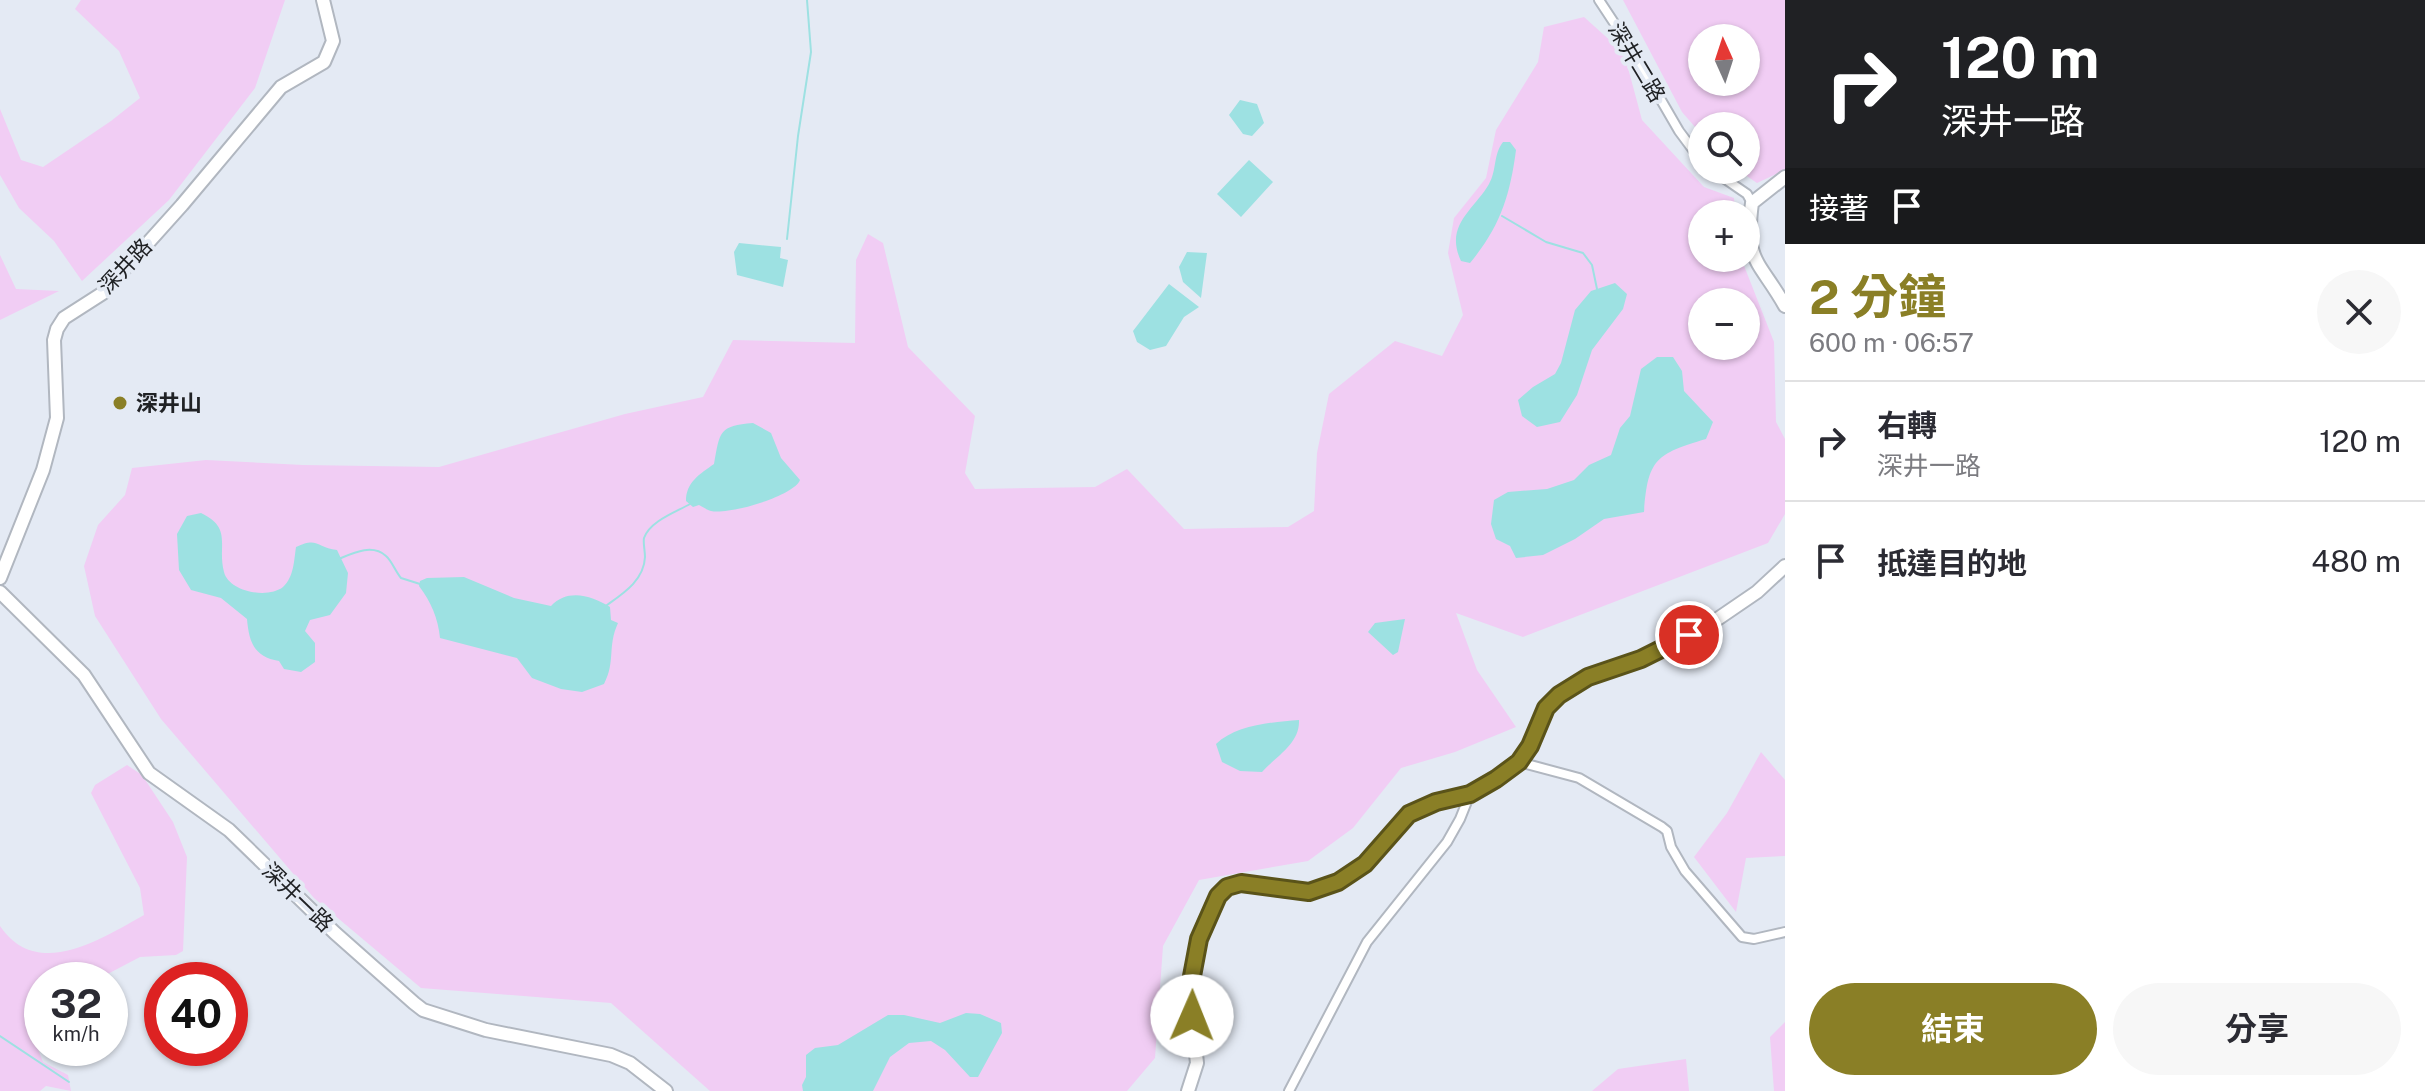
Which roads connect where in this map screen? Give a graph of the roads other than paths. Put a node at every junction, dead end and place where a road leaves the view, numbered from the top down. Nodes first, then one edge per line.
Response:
1 (323, 0) edge
2 (1599, 0) edge
3 (1688, 143) edge
4 (1785, 177) edge
5 (1732, 184) edge
6 (1750, 200) edge
7 (1756, 200) edge
8 (1760, 268) edge
9 (1785, 306) edge
10 (1785, 566) edge
11 (0, 578) edge
12 (0, 592) edge
13 (1519, 762) junction
14 (1470, 794) junction
15 (1785, 932) edge
16 (666, 1091) edge
17 (1188, 1091) edge
18 (1289, 1091) edge

1 - 11 street, 深井路
2 - 3 street, 深井二路
4 - 7 street
5 - 6 street
8 - 9 street
10 - 13 street
12 - 16 street, 深井一路
13 - 14 street
13 - 15 street
14 - 17 street
14 - 18 street

